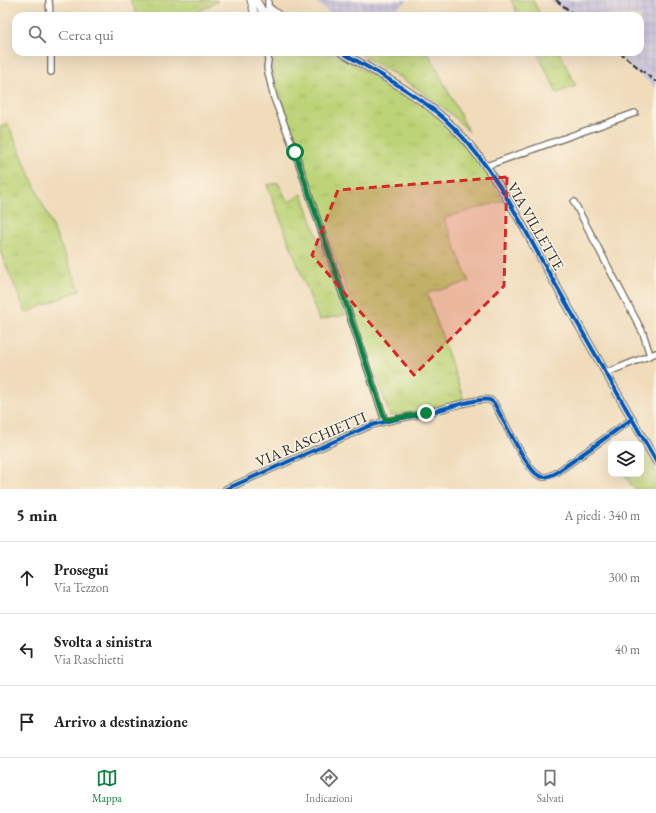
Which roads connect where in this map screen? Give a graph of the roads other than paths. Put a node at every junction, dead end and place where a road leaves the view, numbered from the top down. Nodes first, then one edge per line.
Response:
1 (49, 0) edge
2 (251, 0) edge
3 (256, 0) edge
4 (263, 0) edge
5 (268, 0) edge
6 (50, 12) edge
7 (259, 12) edge
8 (259, 12) edge
9 (260, 12) edge
10 (275, 12) edge
11 (50, 56) edge
12 (268, 56) edge
13 (349, 56) edge
14 (51, 72) dead end
15 (635, 113) dead end
16 (486, 166) junction
17 (574, 202) dead end
18 (656, 353) edge
19 (650, 355) junction
20 (606, 374) junction
21 (385, 420) junction
22 (632, 420) junction
23 (656, 461) edge
24 (226, 489) edge

1 - 6 street
2 - 7 street
3 - 8 street
4 - 9 street
5 - 10 street
11 - 14 street
12 - 21 street
13 - 16 street, VIA VILLETTE
15 - 16 street
16 - 20 street, VIA VILLETTE
17 - 19 street
18 - 19 street
19 - 20 street
20 - 22 street, VIA VILLETTE
21 - 22 street, VIA RASCHIETTI
21 - 24 street, VIA RASCHIETTI
22 - 23 street, VIA VILLETTE

